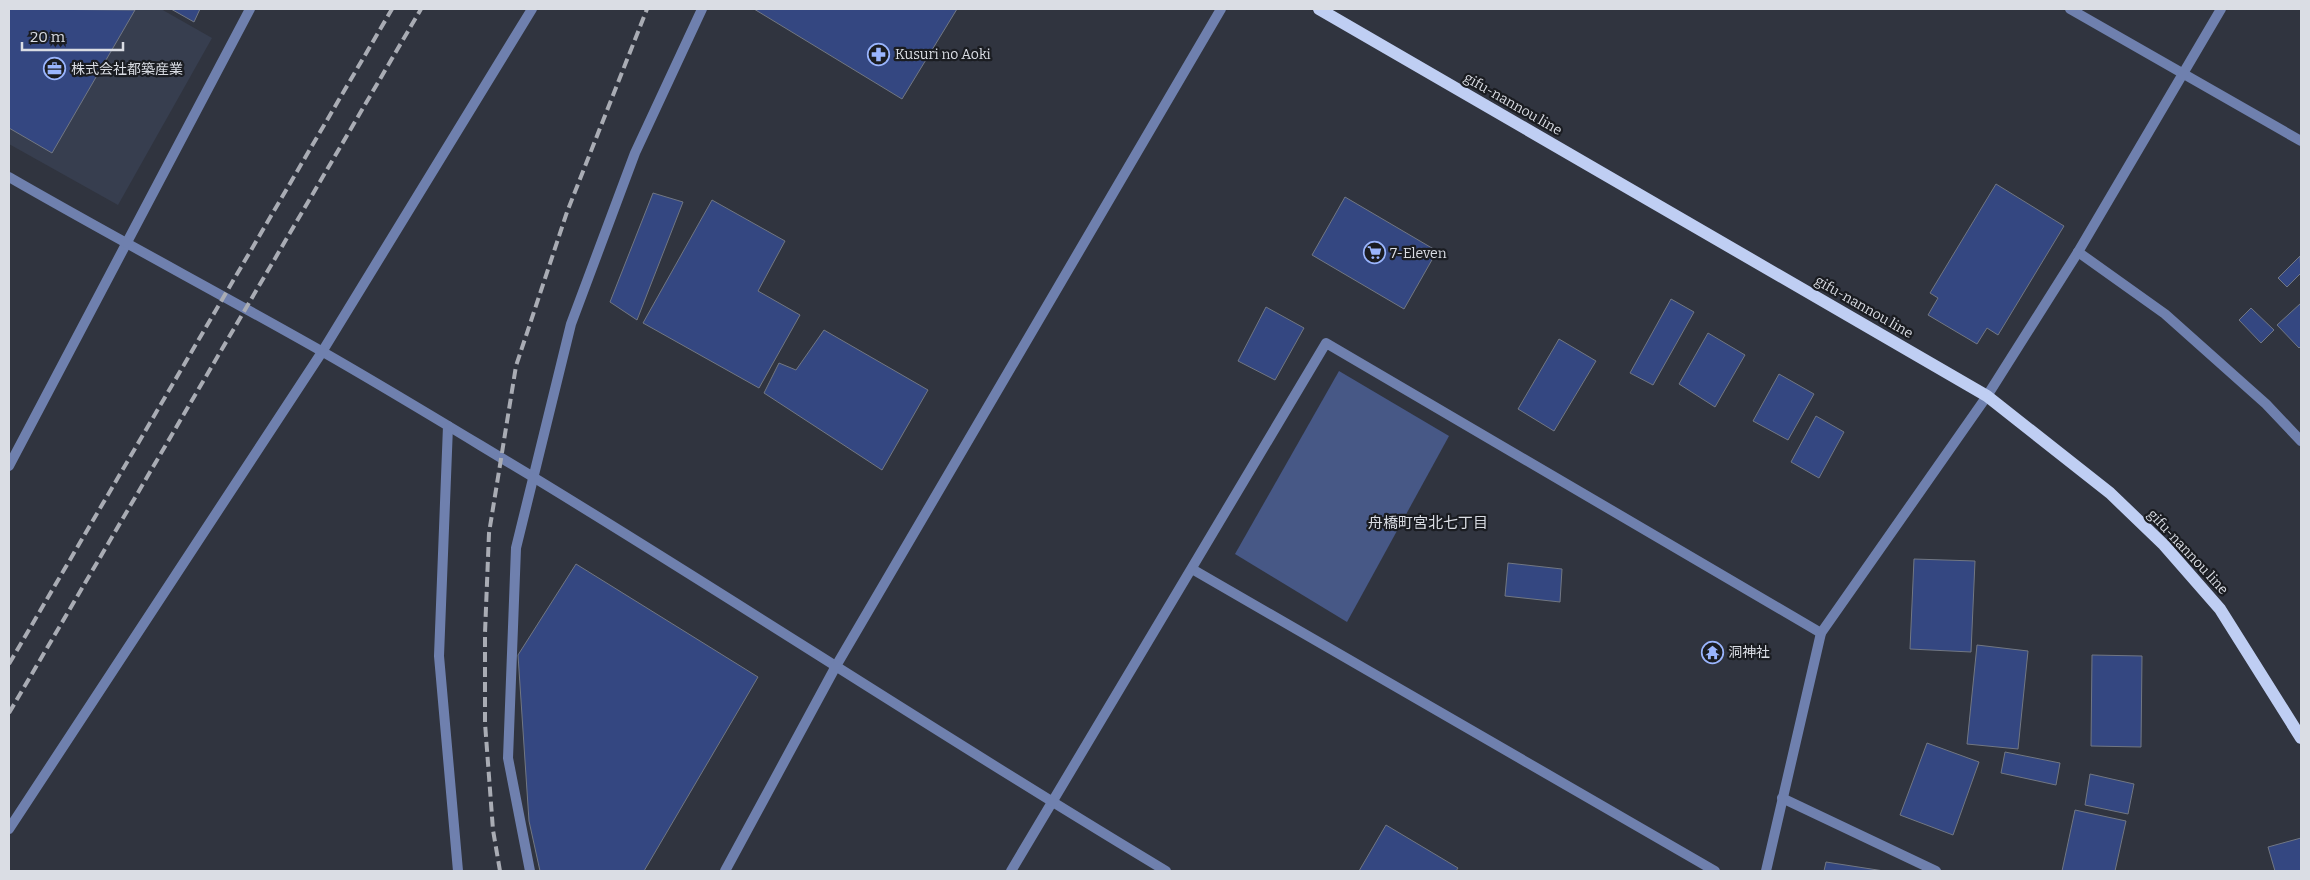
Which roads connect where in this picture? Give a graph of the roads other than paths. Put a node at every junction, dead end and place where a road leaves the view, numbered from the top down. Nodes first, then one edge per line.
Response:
1 (250, 9) edge
2 (532, 9) edge
3 (702, 9) edge
4 (1221, 9) edge
5 (1319, 9) edge
6 (2070, 9) edge
7 (2220, 9) edge
8 (2183, 75) junction
9 (2301, 141) edge
10 (9, 177) edge
11 (126, 245) junction
12 (2078, 252) junction
13 (322, 352) junction
14 (1987, 396) junction
15 (448, 426) junction
16 (2301, 440) edge
17 (12, 455) edge
18 (9, 466) edge
19 (534, 478) junction
20 (1192, 569) junction
21 (1820, 633) junction
22 (836, 666) junction
23 (2301, 738) edge
24 (1782, 798) junction
25 (1052, 803) junction
26 (9, 829) edge
27 (458, 871) edge
28 (530, 871) edge
29 (725, 871) edge
30 (1011, 871) edge
31 (1166, 871) edge
32 (1715, 871) edge
33 (1766, 871) edge
34 (1936, 871) edge

1 - 11 street
2 - 13 street
3 - 19 street
4 - 22 street
5 - 14 main road, gifu-nannou line
6 - 8 street
7 - 8 street
8 - 9 street
8 - 12 street
10 - 11 street
11 - 13 street
11 - 17 street
12 - 14 street
12 - 16 street
13 - 15 street
13 - 26 street
14 - 21 street
14 - 23 main road, gifu-nannou line
15 - 19 street
15 - 27 street
17 - 18 street
19 - 22 street
19 - 28 street
20 - 21 street
20 - 25 street
20 - 32 street
21 - 24 street
22 - 25 street
22 - 29 street
24 - 33 street
24 - 34 street
25 - 30 street
25 - 31 street

